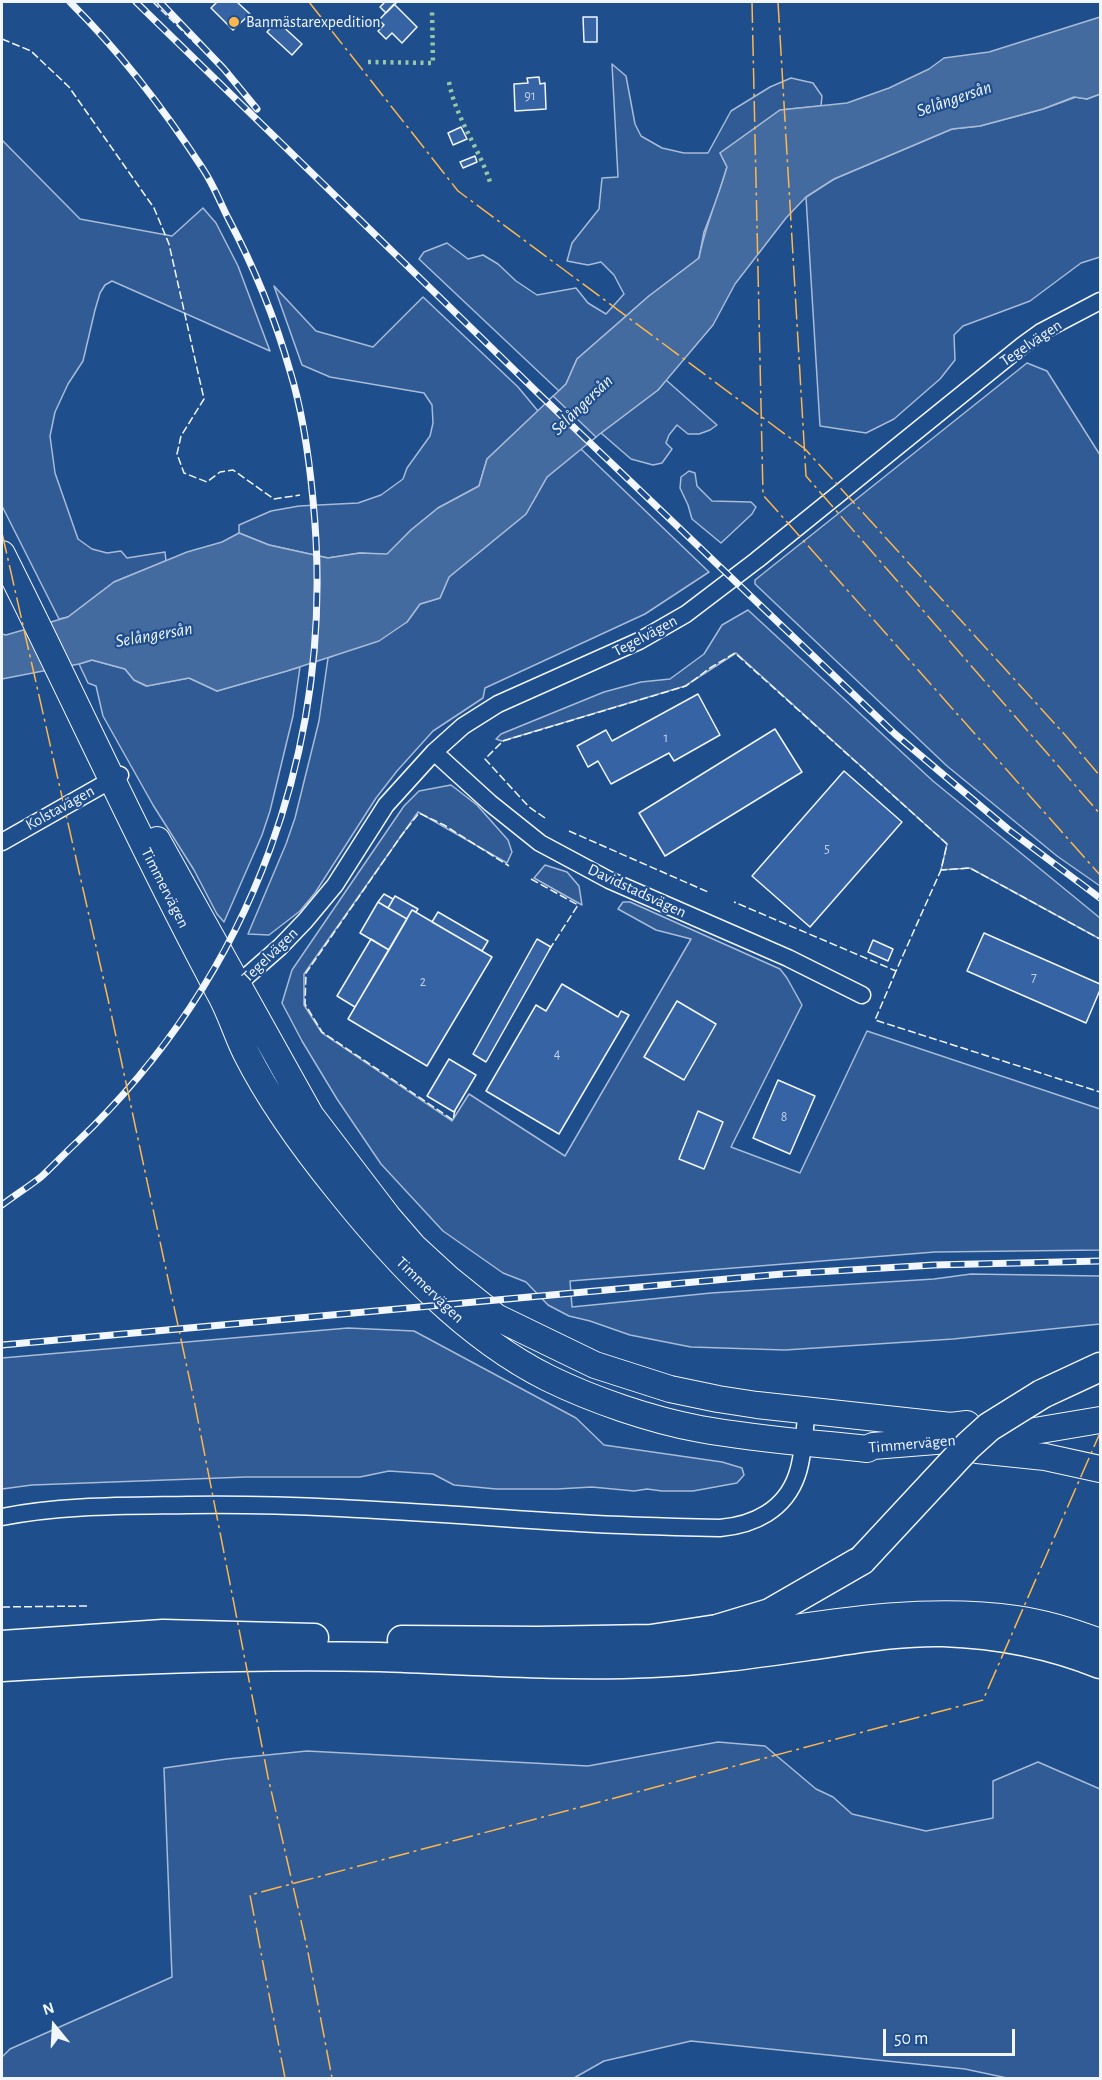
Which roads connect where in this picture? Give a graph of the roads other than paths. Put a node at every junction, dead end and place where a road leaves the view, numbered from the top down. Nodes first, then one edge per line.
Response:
1 (1101, 301) edge
2 (2, 554) edge
3 (434, 752) junction
4 (116, 777) junction
5 (2, 842) edge
6 (230, 991) junction
7 (862, 995) dead end
8 (1101, 1367) edge
9 (1101, 1407) edge
10 (807, 1410) junction
11 (1101, 1420) edge
12 (803, 1442) junction
13 (867, 1449) junction
14 (1101, 1469) edge
15 (2, 1517) edge
16 (537, 1641) junction
17 (1101, 1642) edge
18 (2, 1645) edge
19 (1101, 1664) edge
20 (2, 1667) edge

1 - 3 street, Tegelvägen
2 - 4 main road, Timmervägen
3 - 6 street, Tegelvägen
3 - 7 street, Davidstadsvägen
4 - 5 street, Kolstavägen
4 - 6 main road, Timmervägen
6 - 10 main road, Timmervägen
6 - 12 main road, Timmervägen
8 - 16 highway, bridge
9 - 10 main road, Timmervägen
10 - 12 street
11 - 13 main road, Timmervägen
12 - 13 main road, Timmervägen
12 - 15 street
13 - 14 main road
16 - 17 main road
16 - 18 highway
19 - 20 highway

